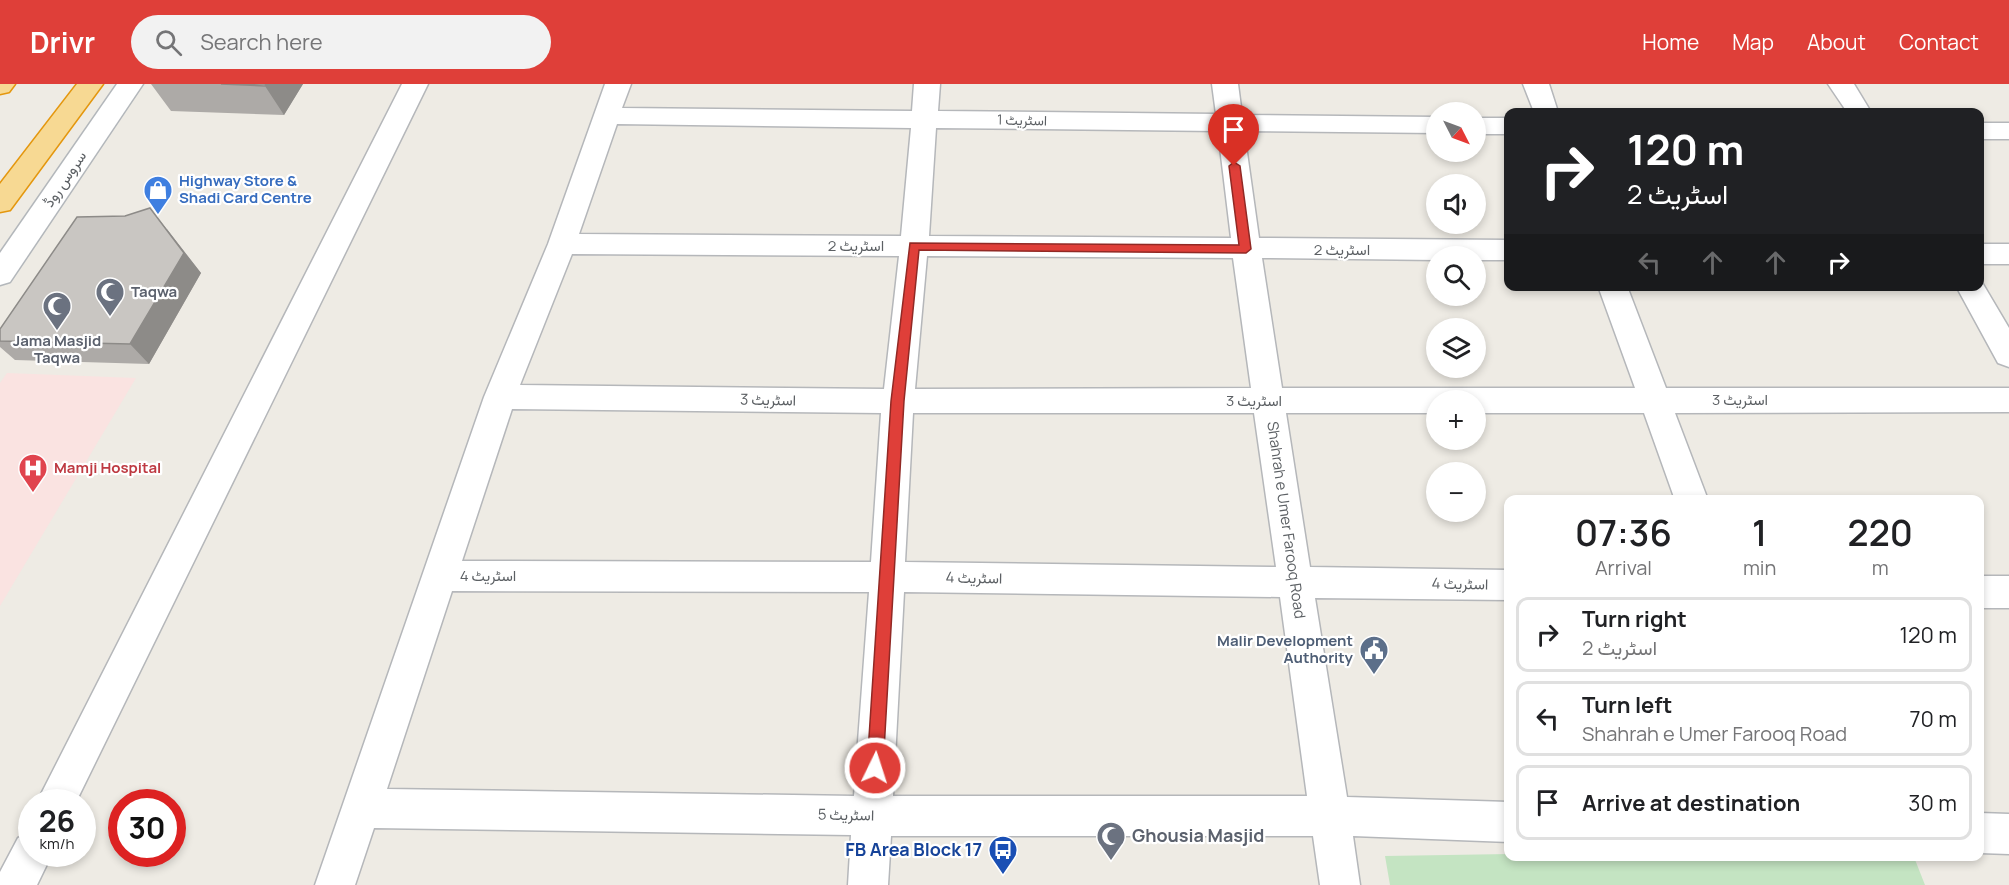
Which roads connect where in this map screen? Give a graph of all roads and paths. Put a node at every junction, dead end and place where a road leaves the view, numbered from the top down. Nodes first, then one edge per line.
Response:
1 (90, 84) edge
2 (130, 84) edge
3 (414, 84) edge
4 (618, 84) edge
5 (927, 84) edge
6 (1225, 84) edge
7 (1536, 84) edge
8 (1841, 84) edge
9 (1545, 108) edge
10 (1856, 108) edge
11 (607, 116) junction
12 (923, 118) junction
13 (1228, 124) junction
14 (1426, 125) edge
15 (1486, 126) edge
16 (1504, 126) edge
17 (1984, 131) edge
18 (2009, 131) edge
19 (0, 202) edge
20 (562, 244) junction
21 (914, 246) junction
22 (1246, 249) junction
23 (1504, 250) edge
24 (1984, 254) edge
25 (2009, 254) edge
26 (0, 275) edge
27 (1614, 291) edge
28 (1973, 291) edge
29 (2009, 355) edge
30 (500, 397) junction
31 (2009, 399) edge
32 (1269, 400) junction
33 (1656, 400) junction
34 (898, 401) junction
35 (1690, 495) edge
36 (440, 576) junction
37 (888, 578) junction
38 (1296, 582) junction
39 (1504, 585) edge
40 (1984, 592) edge
41 (2009, 592) edge
42 (62, 789) edge
43 (362, 808) junction
44 (872, 816) junction
45 (1329, 816) junction
46 (1504, 822) edge
47 (1984, 833) edge
48 (2009, 834) edge
49 (24, 867) edge
50 (15, 885) edge
51 (335, 885) edge
52 (867, 885) edge
53 (1340, 885) edge

1 - 19 highway
2 - 26 street, سروس روڈ
3 - 42 street
4 - 11 street
5 - 12 street
6 - 13 street, Shahrah e Umer Farooq Road
7 - 9 street
8 - 10 street
11 - 12 street, اسٹریٹ 1
11 - 20 street
12 - 13 street, اسٹریٹ 1
12 - 21 street
13 - 14 street, اسٹریٹ 1
13 - 22 street, Shahrah e Umer Farooq Road
15 - 16 street
17 - 18 street
20 - 21 street, اسٹریٹ 2
20 - 30 street
21 - 22 street, اسٹریٹ 2
21 - 34 street
22 - 23 street, اسٹریٹ 2
22 - 32 street, Shahrah e Umer Farooq Road
24 - 25 street
27 - 33 street
28 - 29 street
30 - 34 street, اسٹریٹ 3
30 - 36 street
31 - 33 street, اسٹریٹ 3
32 - 33 street, اسٹریٹ 3
32 - 34 street, اسٹریٹ 3
32 - 38 street, Shahrah e Umer Farooq Road
33 - 35 street
34 - 37 street
36 - 37 street, اسٹریٹ 4
36 - 43 street
37 - 38 street, اسٹریٹ 4
37 - 44 street
38 - 39 street, اسٹریٹ 4
38 - 45 street, Shahrah e Umer Farooq Road
40 - 41 street
43 - 44 street, اسٹریٹ 5
43 - 51 street
44 - 45 street, اسٹریٹ 5
44 - 52 street
45 - 46 street, اسٹریٹ 5
45 - 53 street, Shahrah e Umer Farooq Road
47 - 48 street
49 - 50 street

